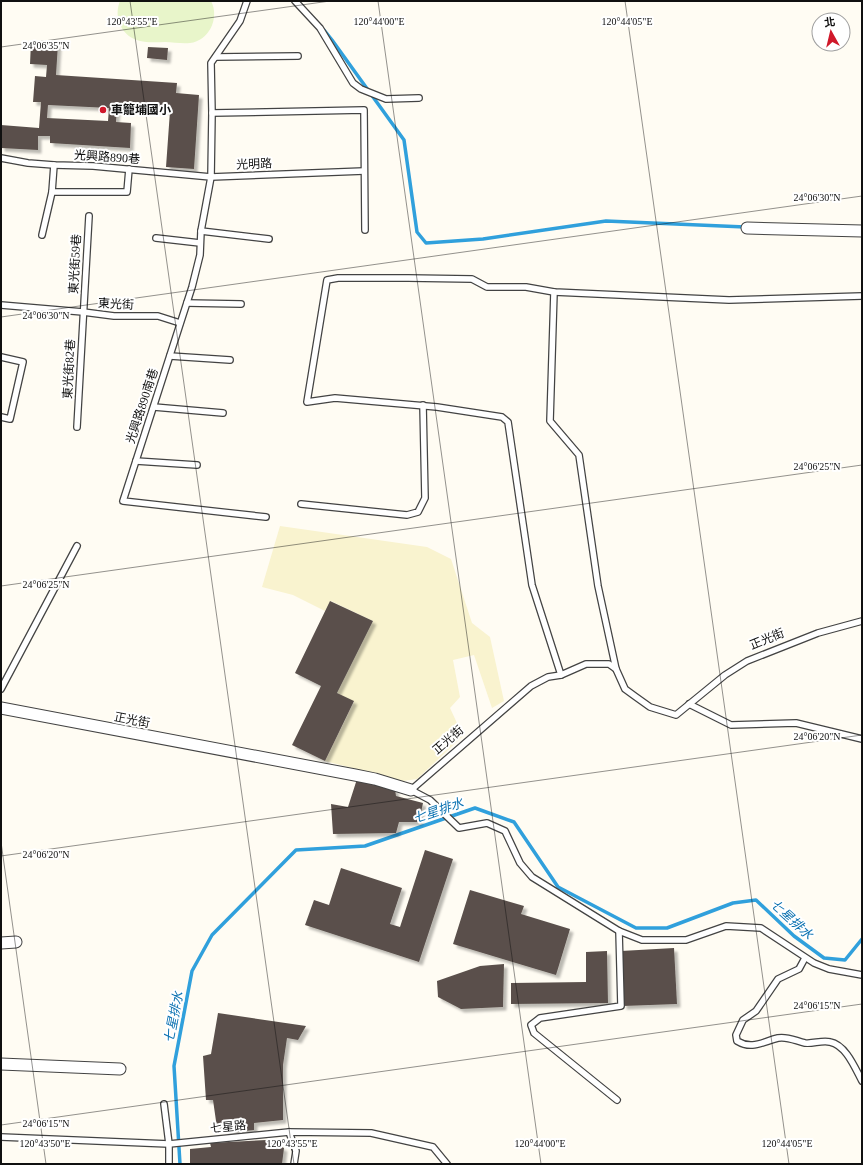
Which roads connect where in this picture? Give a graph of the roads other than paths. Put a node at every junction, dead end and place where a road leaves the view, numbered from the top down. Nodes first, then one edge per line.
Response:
1 (247, 1) edge
2 (296, 1) edge
3 (298, 56) dead end
4 (216, 57) junction
5 (419, 98) dead end
6 (212, 113) junction
7 (1, 158) edge
8 (54, 165) junction
9 (129, 169) junction
10 (364, 171) junction
11 (211, 177) junction
12 (52, 192) junction
13 (89, 216) dead end
14 (747, 228) dead end
15 (365, 230) dead end
16 (862, 230) edge
17 (201, 231) junction
18 (42, 235) dead end
19 (156, 238) dead end
20 (269, 239) dead end
21 (200, 243) junction
22 (554, 292) junction
23 (862, 296) edge
24 (187, 303) junction
25 (241, 304) dead end
26 (1, 305) edge
27 (84, 312) junction
28 (180, 323) junction
29 (170, 356) junction
30 (1, 357) edge
31 (230, 360) dead end
32 (423, 405) junction
33 (154, 407) junction
34 (222, 413) dead end
35 (1, 417) edge
36 (77, 427) dead end
37 (136, 461) junction
38 (197, 465) dead end
39 (301, 504) dead end
40 (266, 516) dead end
41 (77, 546) dead end
42 (862, 622) edge
43 (616, 669) junction
44 (561, 675) junction
45 (1, 689) edge
46 (689, 704) junction
47 (1, 708) edge
48 (862, 739) edge
49 (411, 790) junction
50 (619, 931) junction
51 (16, 942) dead end
52 (1, 943) edge
53 (805, 958) junction
54 (862, 975) edge
55 (1, 1064) edge
56 (120, 1069) dead end
57 (862, 1081) edge
58 (617, 1100) dead end
59 (164, 1104) dead end
60 (289, 1132) junction
61 (1, 1137) edge
62 (170, 1144) junction
63 (169, 1164) edge
64 (294, 1164) edge
65 (446, 1164) edge

1 - 4 lane
2 - 5 lane
3 - 4 lane
4 - 6 lane
6 - 10 lane
6 - 11 lane
7 - 8 lane, 光興路890巷
8 - 9 lane, 光興路890巷
8 - 12 lane
9 - 11 lane, 光興路890巷
9 - 12 lane
10 - 11 lane, 光明路
10 - 15 lane
11 - 17 lane, 光興路890南巷
12 - 18 lane
13 - 27 lane, 東光街59巷
14 - 16 street
17 - 20 lane
17 - 21 lane, 光興路890南巷
19 - 21 lane
21 - 24 lane, 光興路890南巷
22 - 23 lane
22 - 32 lane
22 - 43 lane
24 - 25 lane
24 - 28 lane, 光興路890南巷
26 - 27 lane, 東光街
27 - 28 lane, 東光街
27 - 36 lane, 東光街82巷
28 - 29 lane, 光興路890南巷
29 - 31 lane
29 - 33 lane, 光興路890南巷
30 - 35 lane
32 - 39 lane
32 - 44 lane
33 - 34 lane
33 - 37 lane, 光興路890南巷
37 - 38 lane
37 - 40 lane, 光興路890南巷
41 - 45 lane
42 - 46 lane, 正光街
43 - 44 lane, 正光街
43 - 46 lane, 正光街
44 - 49 lane, 正光街
46 - 48 lane
47 - 49 street, 正光街
49 - 50 lane
50 - 53 lane
50 - 58 lane
51 - 52 street
53 - 54 lane
53 - 57 lane
55 - 56 street
59 - 62 lane
60 - 62 lane, 七星路
60 - 64 lane
60 - 65 lane, 七星路
61 - 62 lane, 七星路
62 - 63 lane

